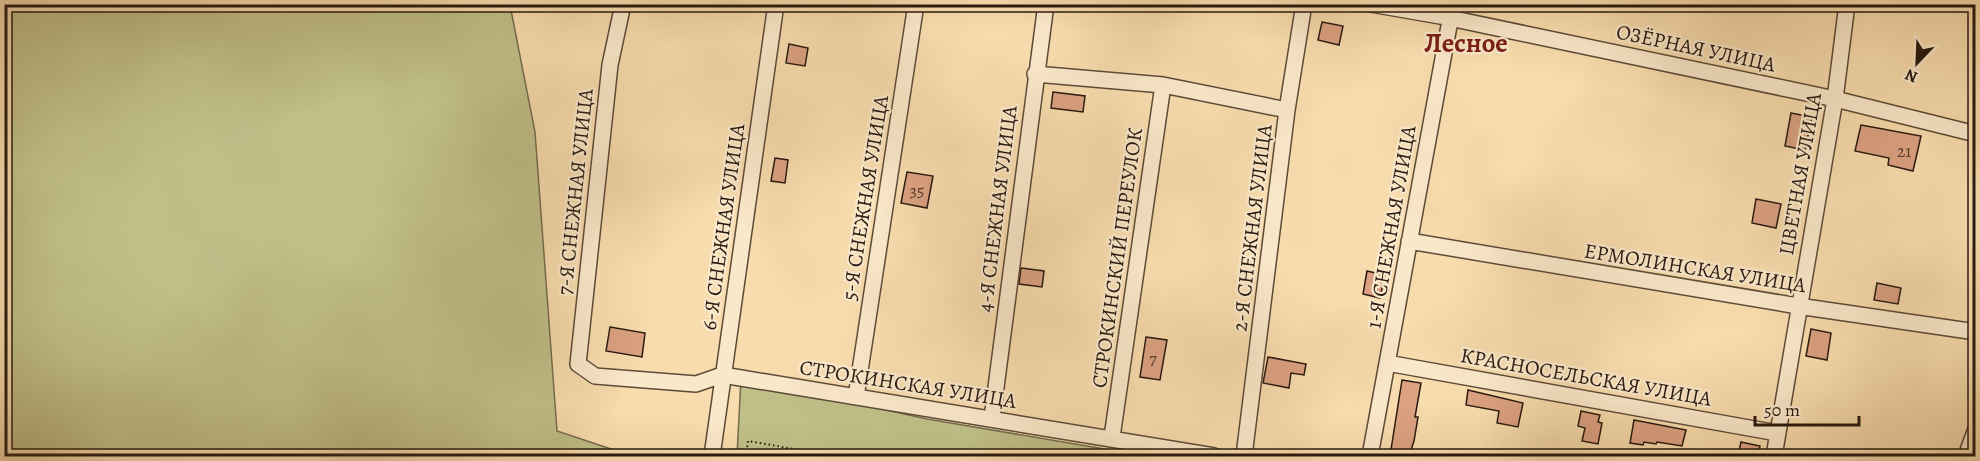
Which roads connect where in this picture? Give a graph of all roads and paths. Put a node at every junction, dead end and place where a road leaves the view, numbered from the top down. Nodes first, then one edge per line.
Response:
1 (623, 4) edge
2 (776, 4) edge
3 (916, 4) edge
4 (1046, 4) edge
5 (1304, 4) edge
6 (1371, 4) edge
7 (1848, 4) edge
8 (1452, 12) edge
9 (1035, 74) junction
10 (1163, 86) junction
11 (1835, 99) junction
12 (1287, 110) junction
13 (1976, 134) edge
14 (1409, 241) junction
15 (1798, 306) junction
16 (1976, 332) edge
17 (1387, 363) junction
18 (722, 375) junction
19 (595, 376) joint
20 (856, 397) junction
21 (992, 418) junction
22 (1976, 429) edge
23 (1777, 433) junction
24 (1112, 437) junction
25 (712, 456) edge
26 (746, 456) edge
27 (834, 456) edge
28 (1214, 456) edge
29 (1244, 456) edge
30 (1370, 456) edge
31 (1774, 456) edge
32 (1966, 456) edge

1 - 19 street, 7-Я СНЕЖНАЯ УЛИЦА
2 - 18 street, 6-Я СНЕЖНАЯ УЛИЦА
3 - 20 street, 5-Я СНЕЖНАЯ УЛИЦА
4 - 9 street, 4-Я СНЕЖНАЯ УЛИЦА
5 - 12 street, 2-Я СНЕЖНАЯ УЛИЦА
6 - 8 street, ОЗЁРНАЯ УЛИЦА
7 - 11 street, ЦВЕТНАЯ УЛИЦА
8 - 11 street, ОЗЁРНАЯ УЛИЦА
8 - 14 street, 1-Я СНЕЖНАЯ УЛИЦА
9 - 10 street
9 - 21 street, 4-Я СНЕЖНАЯ УЛИЦА
10 - 12 street
10 - 24 street, СТРОКИНСКИЙ ПЕРЕУЛОК
11 - 13 street, ОЗЁРНАЯ УЛИЦА
11 - 15 street, ЦВЕТНАЯ УЛИЦА
12 - 29 street, 2-Я СНЕЖНАЯ УЛИЦА
14 - 15 street, ЕРМОЛИНСКАЯ УЛИЦА
14 - 17 street, 1-Я СНЕЖНАЯ УЛИЦА
15 - 16 street, ЕРМОЛИНСКАЯ УЛИЦА
15 - 23 street, ЦВЕТНАЯ УЛИЦА
17 - 23 street, КРАСНОСЕЛЬСКАЯ УЛИЦА
17 - 30 street, 1-Я СНЕЖНАЯ УЛИЦА
18 - 19 street, СТРОКИНСКАЯ УЛИЦА
18 - 20 street, СТРОКИНСКАЯ УЛИЦА
18 - 25 street, 6-Я СНЕЖНАЯ УЛИЦА
20 - 21 street, СТРОКИНСКАЯ УЛИЦА
21 - 24 street, СТРОКИНСКАЯ УЛИЦА
22 - 32 street
23 - 31 street, ЦВЕТНАЯ УЛИЦА
24 - 28 street, СТРОКИНСКАЯ УЛИЦА
26 - 27 path

